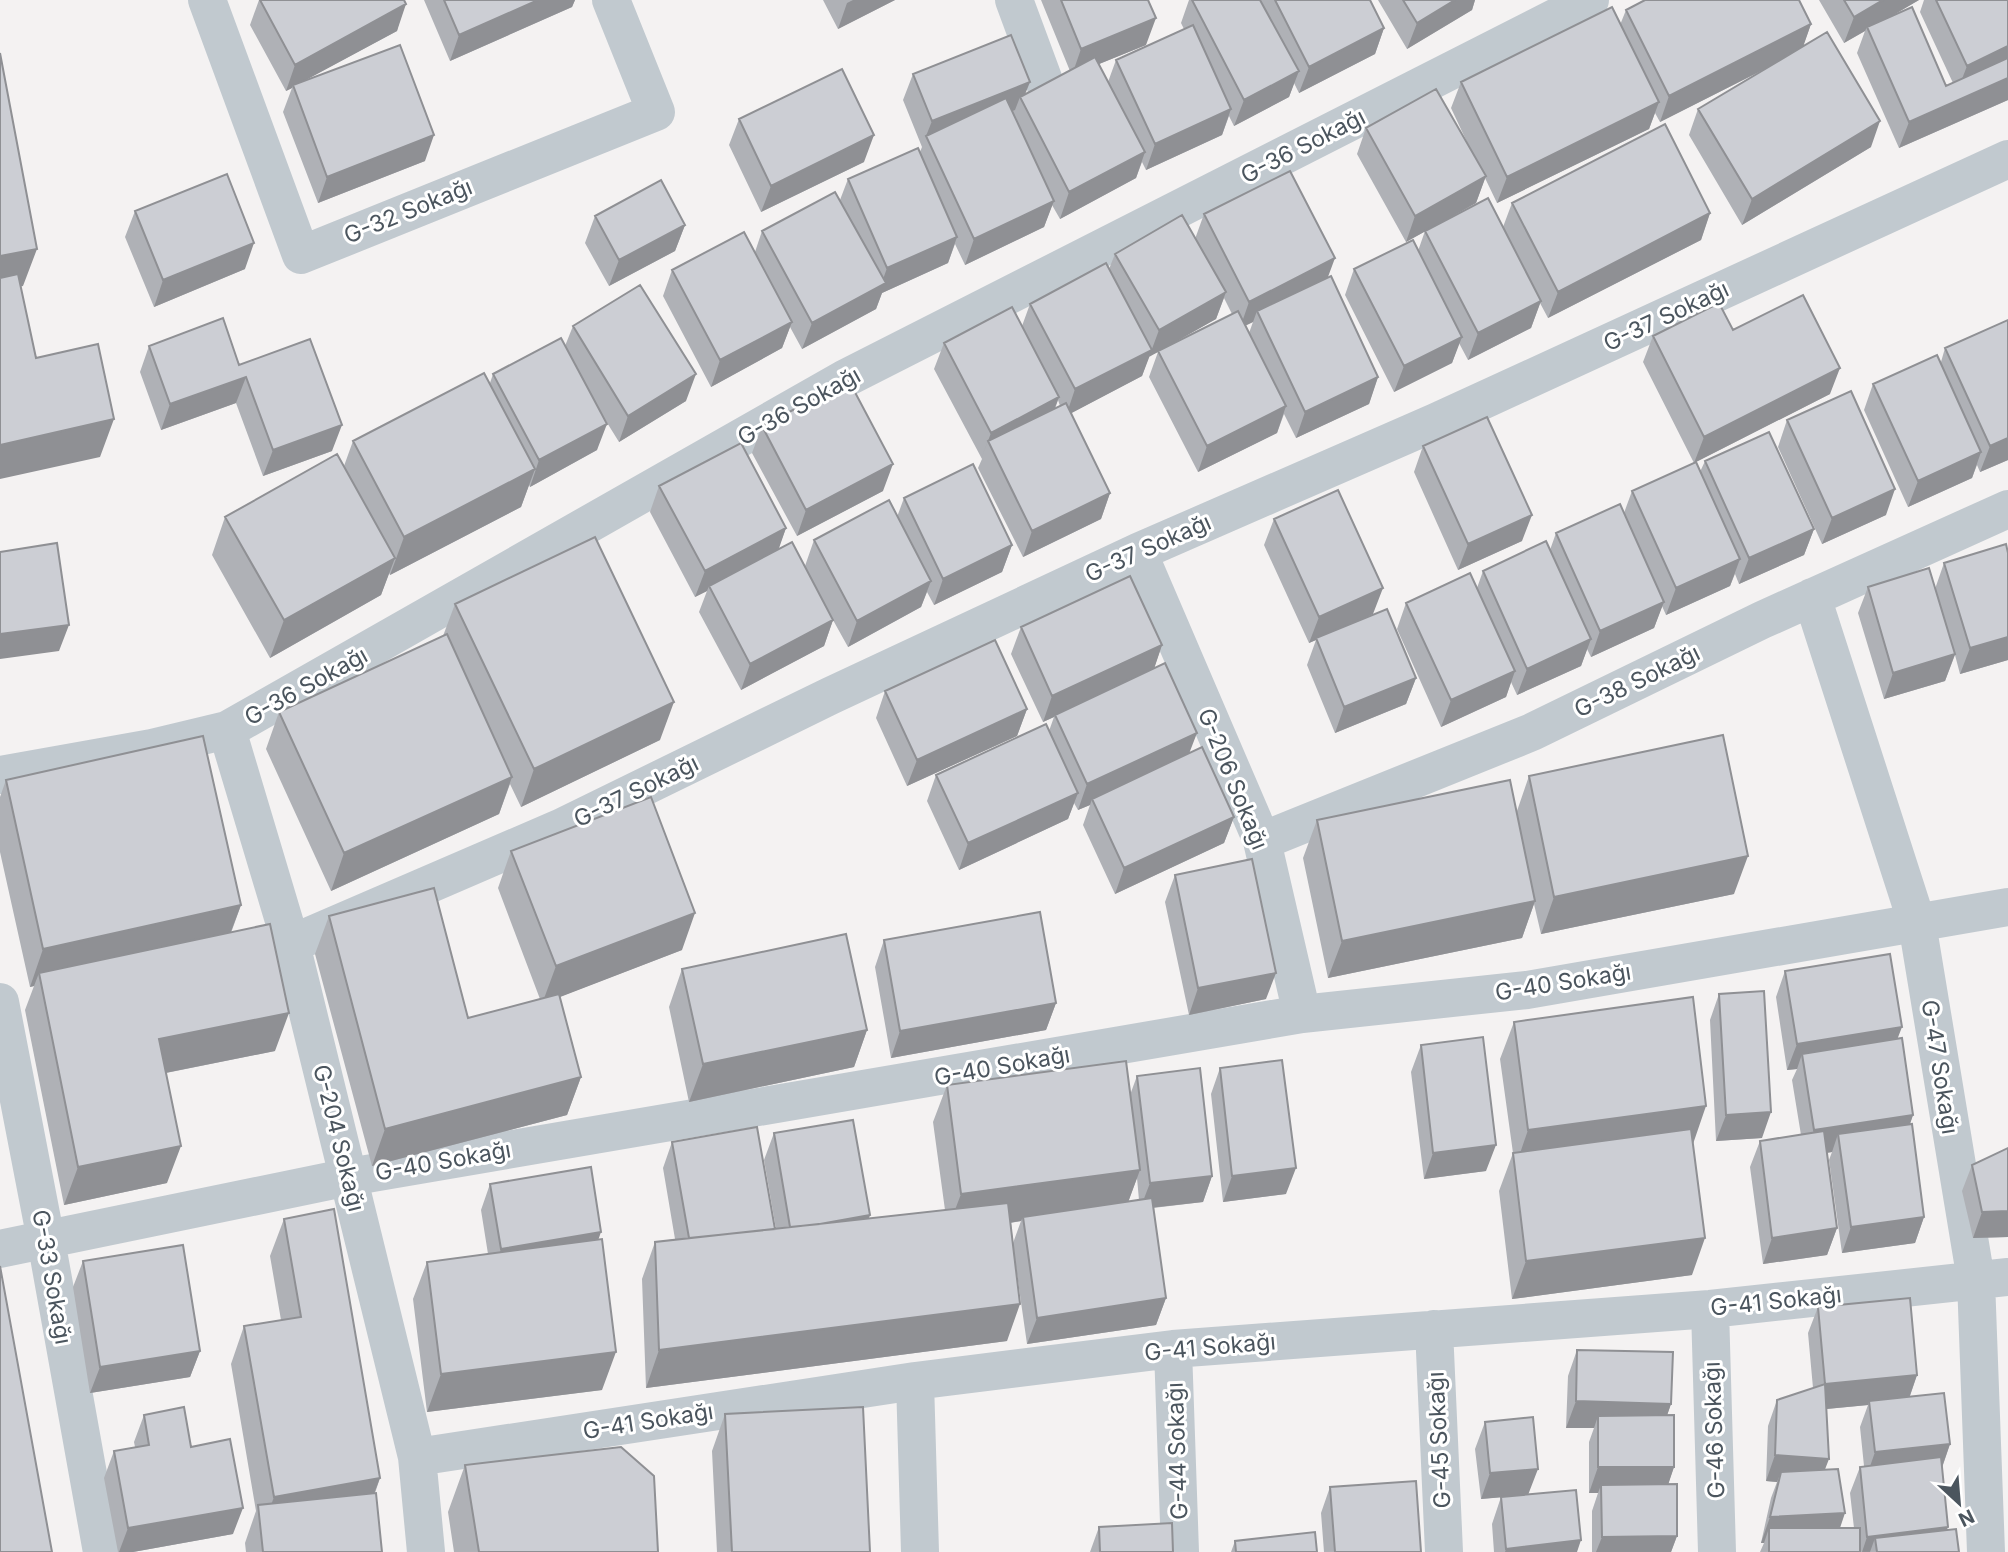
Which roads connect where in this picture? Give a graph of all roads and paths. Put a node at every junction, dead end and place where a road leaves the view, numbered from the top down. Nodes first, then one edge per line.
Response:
1 (207, 0) edge
2 (611, 0) edge
3 (1014, 0) edge
4 (1590, 0) edge
5 (1047, 89) edge
6 (2008, 159) edge
7 (2008, 509) edge
8 (1138, 552) junction
9 (1812, 597) junction
10 (227, 730) junction
11 (0, 775) edge
12 (1262, 841) junction
13 (2008, 907) edge
14 (1917, 923) junction
15 (291, 944) junction
16 (0, 1002) edge
17 (1302, 1014) junction
18 (349, 1177) junction
19 (46, 1240) junction
20 (0, 1249) edge
21 (1992, 1278) edge
22 (1710, 1308) junction
23 (1434, 1329) junction
24 (1173, 1349) junction
25 (915, 1381) junction
26 (417, 1457) junction
27 (102, 1552) edge
28 (426, 1552) edge
29 (920, 1552) edge
30 (1180, 1552) edge
31 (1444, 1552) edge
32 (1717, 1552) edge
33 (1986, 1552) edge

1 - 2 street, G-32 Sokağı
3 - 5 street
4 - 10 street, G-36 Sokağı
6 - 8 street, G-37 Sokağı
7 - 9 street, G-38 Sokağı
8 - 12 street, G-206 Sokağı
8 - 15 street, G-37 Sokağı
9 - 12 street, G-38 Sokağı
9 - 14 street, G-47 Sokağı
10 - 11 street, G-36 Sokağı
10 - 15 street, G-204 Sokağı
12 - 17 street, G-206 Sokağı
13 - 14 street, G-40 Sokağı
14 - 17 street, G-40 Sokağı
14 - 21 street, G-47 Sokağı
15 - 18 street, G-204 Sokağı
16 - 19 street, G-33 Sokağı
17 - 18 street, G-40 Sokağı
18 - 19 street, G-40 Sokağı
18 - 26 street, G-204 Sokağı
19 - 20 street, G-40 Sokağı
19 - 27 street, G-33 Sokağı
21 - 22 street, G-41 Sokağı
21 - 33 street, G-47 Sokağı
22 - 23 street, G-41 Sokağı
22 - 32 street, G-46 Sokağı
23 - 24 street, G-41 Sokağı
23 - 31 street, G-45 Sokağı
24 - 25 street, G-41 Sokağı
24 - 30 street, G-44 Sokağı
25 - 26 street, G-41 Sokağı
25 - 29 street
26 - 28 street, G-204 Sokağı

